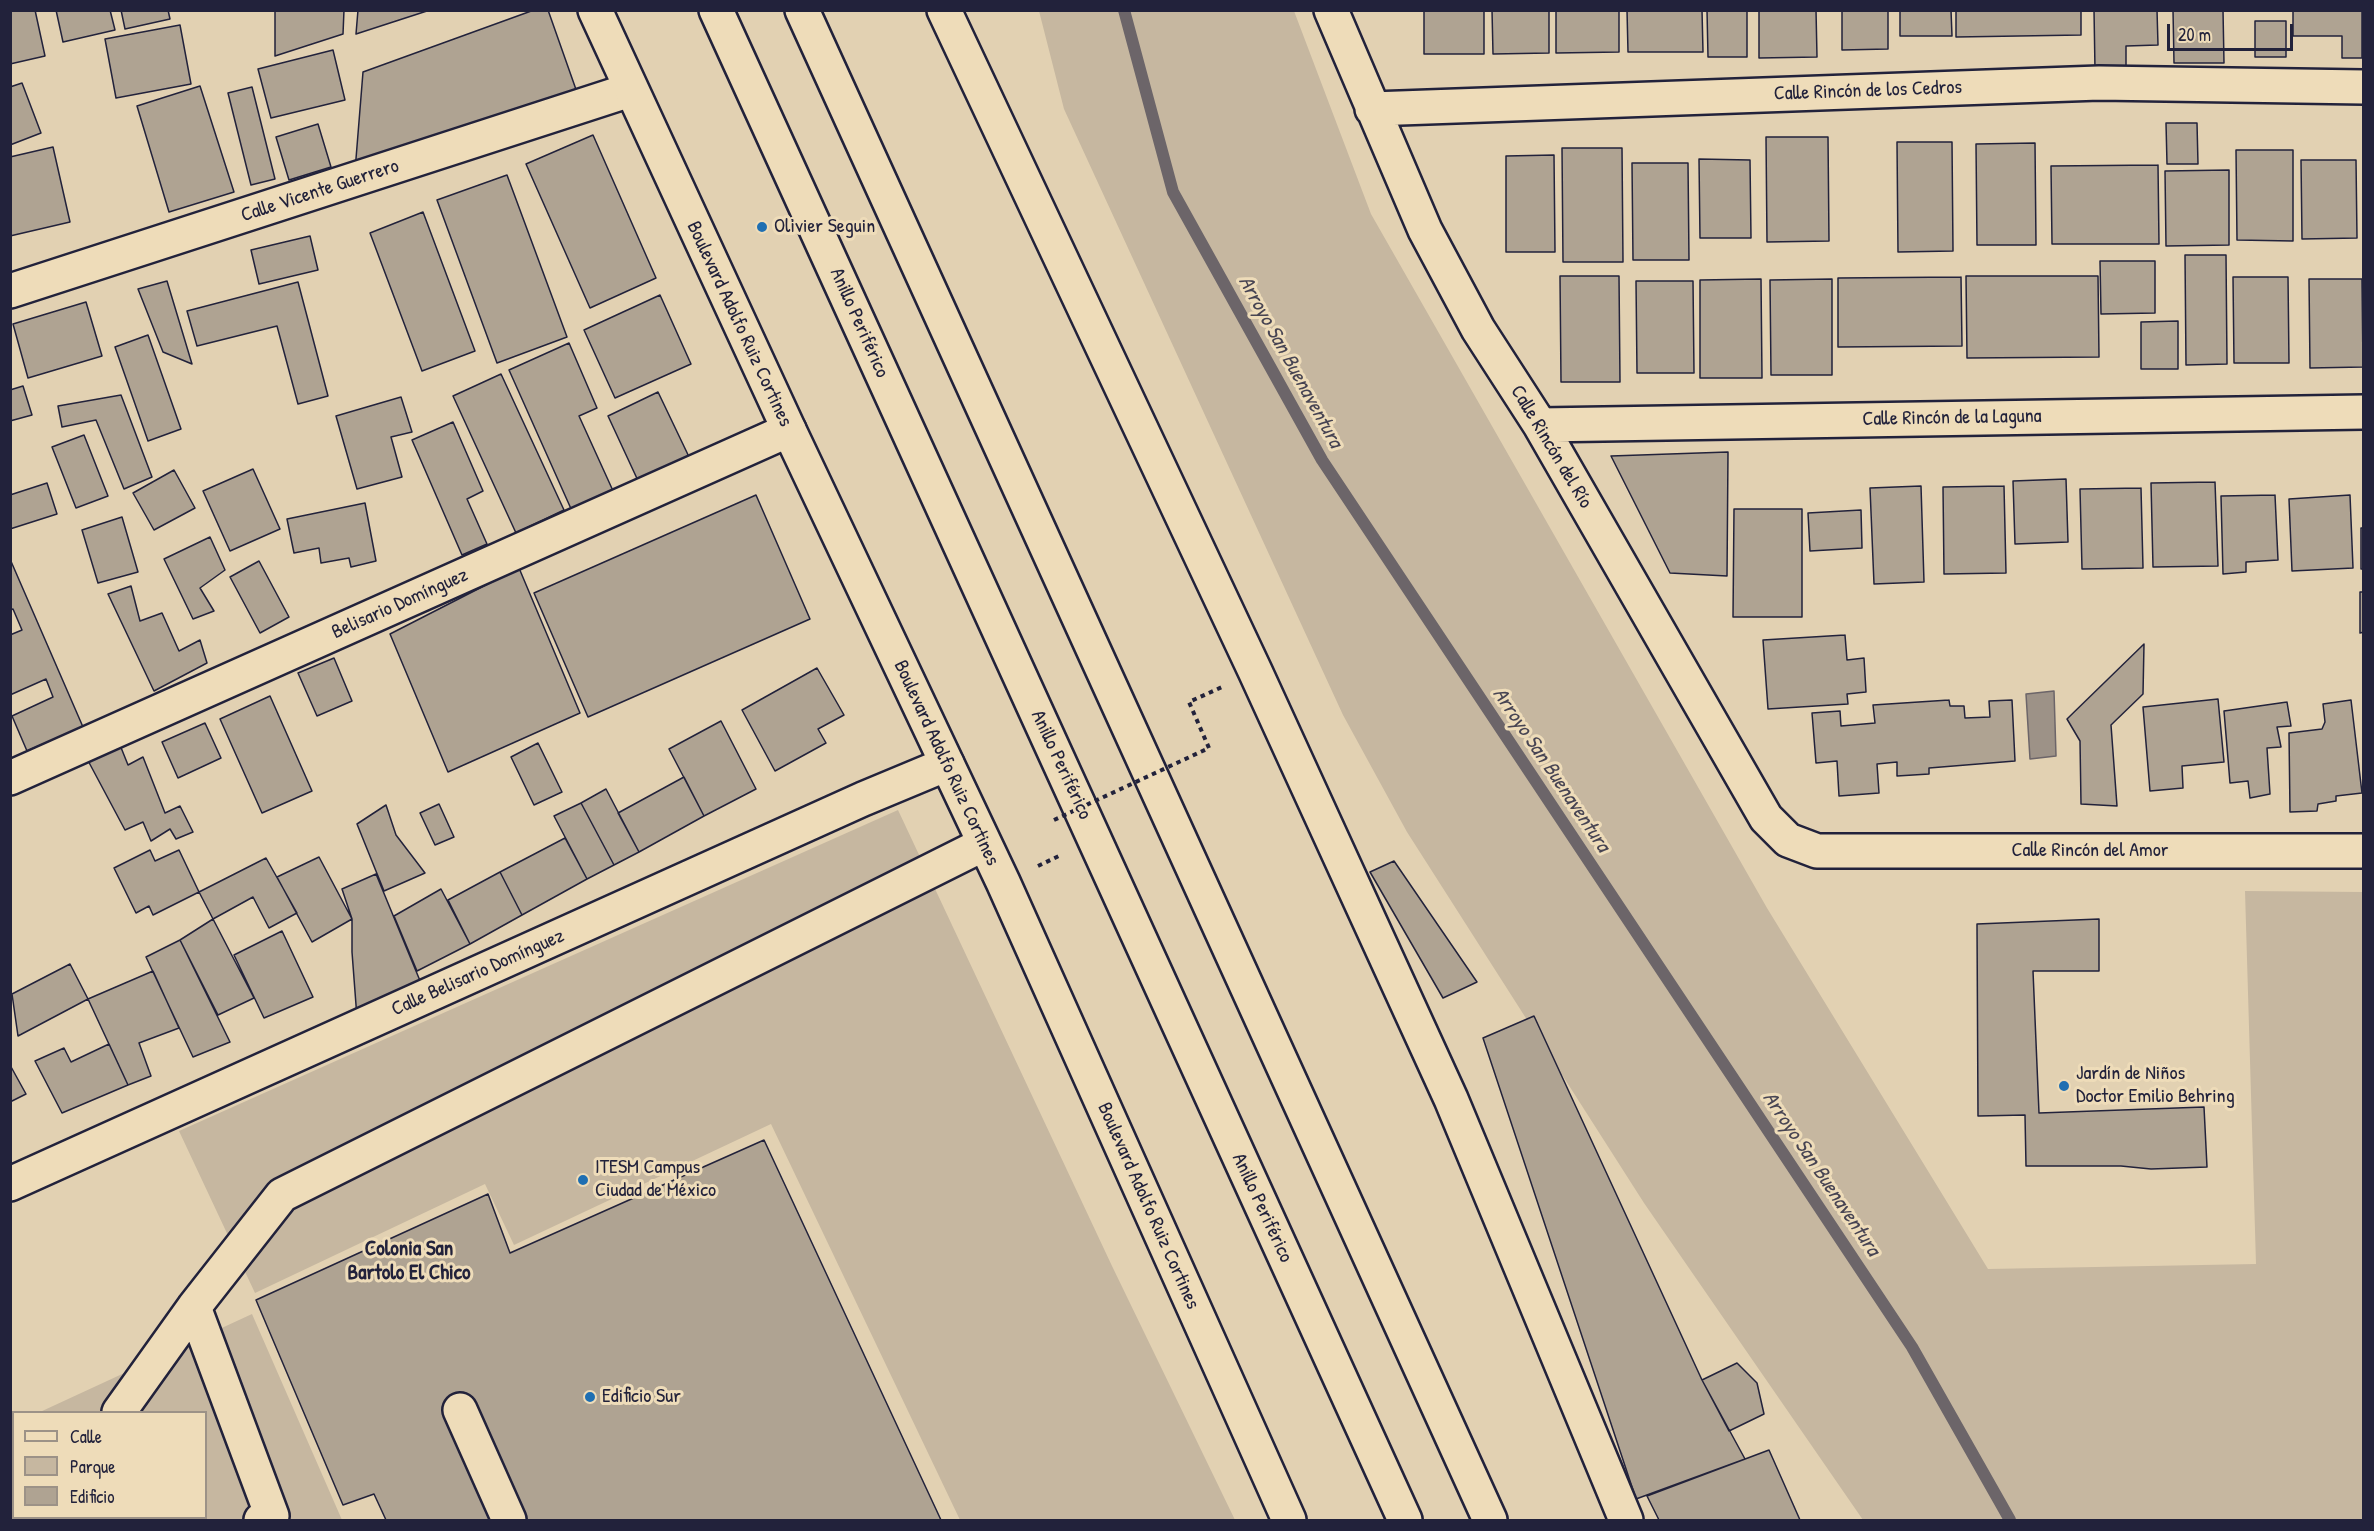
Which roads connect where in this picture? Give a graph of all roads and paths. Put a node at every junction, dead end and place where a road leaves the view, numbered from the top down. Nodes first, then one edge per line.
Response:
1 (595, 10) edge
2 (716, 10) edge
3 (802, 10) edge
4 (944, 10) edge
5 (1331, 10) edge
6 (2364, 87) edge
7 (630, 90) junction
8 (1372, 109) junction
9 (10, 291) edge
10 (2364, 412) edge
11 (1540, 425) junction
12 (789, 430) junction
13 (1189, 702) dead end
14 (947, 764) junction
15 (10, 778) edge
16 (1054, 820) dead end
17 (984, 844) junction
18 (1817, 851) joint
19 (2364, 851) edge
20 (10, 1185) edge
21 (194, 1307) junction
22 (460, 1410) dead end
23 (120, 1411) edge
24 (261, 1521) edge
25 (509, 1521) edge
26 (1289, 1521) edge
27 (1405, 1521) edge
28 (1490, 1521) edge
29 (1626, 1521) edge

1 - 7 main road, Boulevard Adolfo Ruiz Cortines
2 - 27 main road, Anillo Periférico
3 - 28 main road
4 - 29 main road
5 - 8 main road, Calle Rincón del Río
6 - 8 main road, Calle Rincón de los Cedros
7 - 9 main road, Calle Vicente Guerrero
7 - 12 main road, Boulevard Adolfo Ruiz Cortines
8 - 11 main road, Calle Rincón del Río
10 - 11 main road, Calle Rincón de la Laguna
11 - 18 main road, Calle Rincón del Río
12 - 14 main road, Boulevard Adolfo Ruiz Cortines
12 - 15 main road, Belisario Domínguez
13 - 16 path, bridge
14 - 17 main road, Boulevard Adolfo Ruiz Cortines
14 - 20 main road, Calle Belisario Domínguez
17 - 21 main road
17 - 26 main road, Boulevard Adolfo Ruiz Cortines
18 - 19 main road, Calle Rincón del Amor
21 - 23 main road
21 - 24 main road
22 - 25 main road

